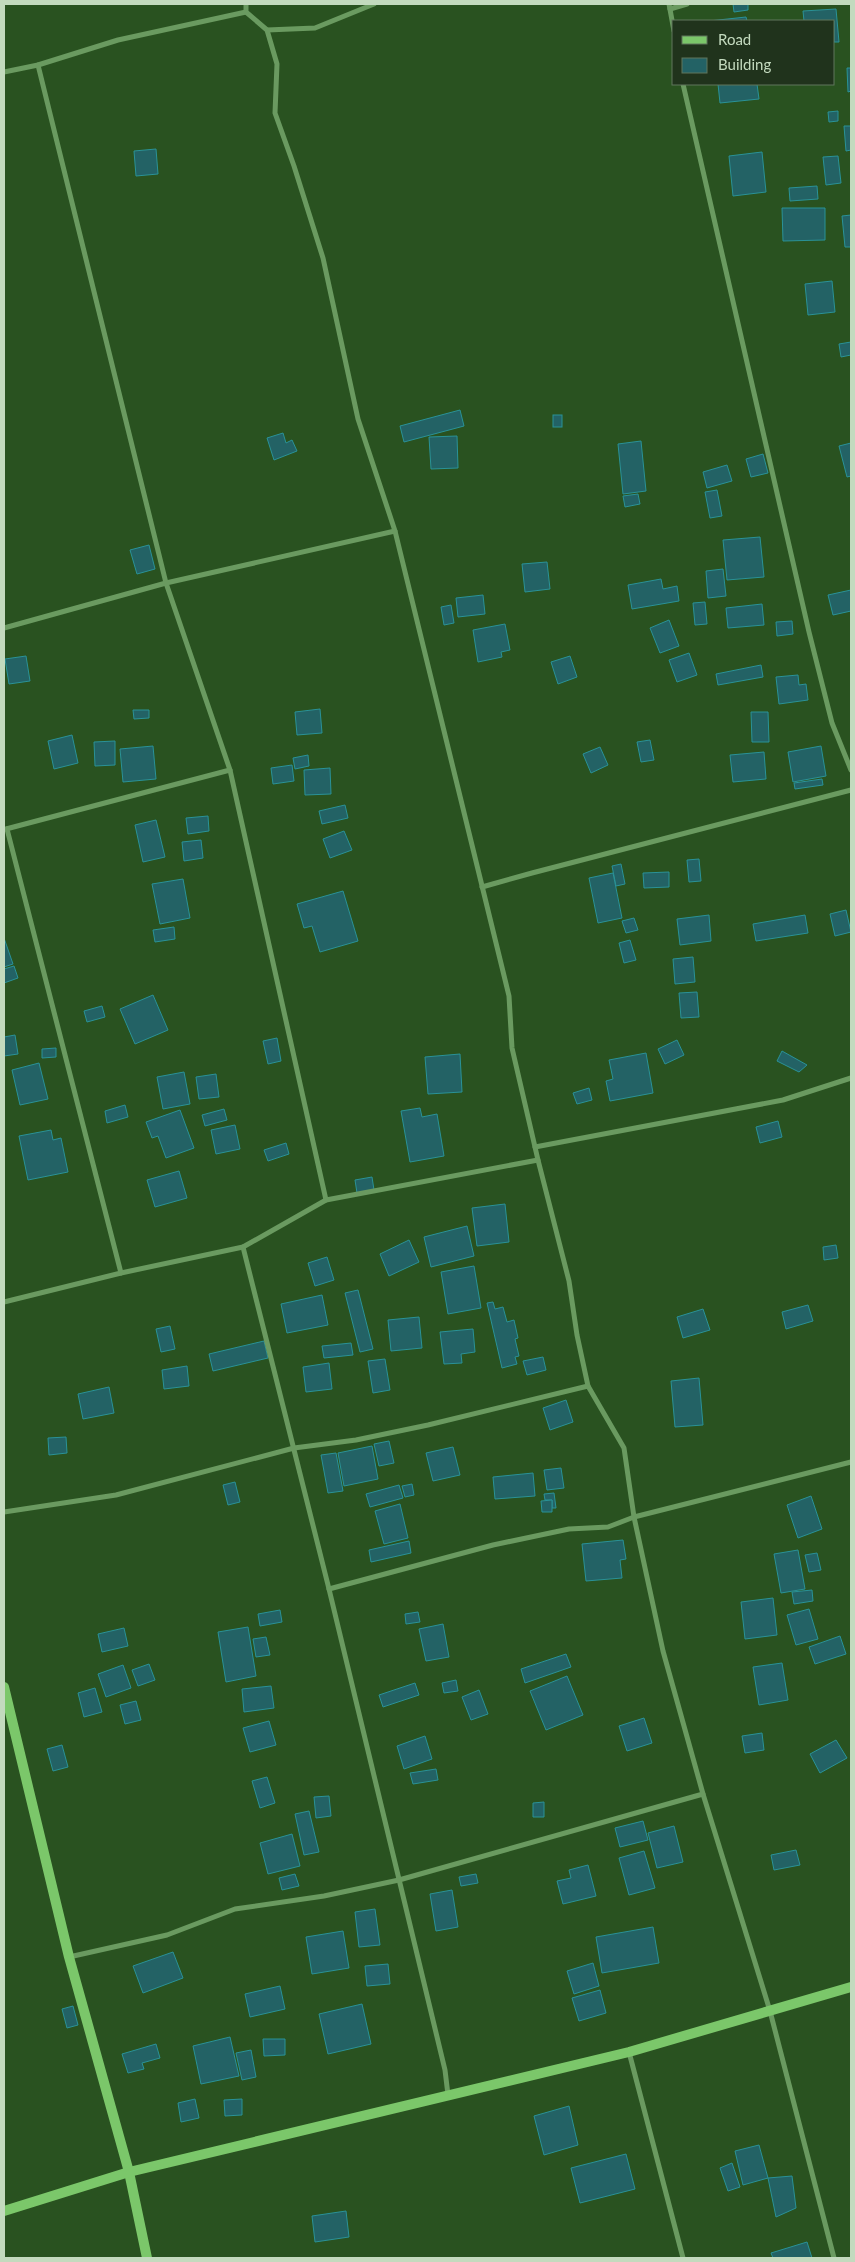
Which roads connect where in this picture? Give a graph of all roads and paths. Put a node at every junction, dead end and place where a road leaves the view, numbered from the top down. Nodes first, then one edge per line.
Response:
1 (246, 4) edge
2 (374, 4) edge
3 (687, 4) edge
4 (669, 6) edge
5 (246, 12) junction
6 (672, 21) edge
7 (267, 30) junction
8 (38, 65) junction
9 (4, 72) edge
10 (683, 85) edge
11 (396, 531) junction
12 (166, 583) junction
13 (4, 628) edge
14 (230, 770) junction
15 (851, 770) edge
16 (851, 790) edge
17 (5, 829) edge
18 (482, 887) junction
19 (851, 1078) edge
20 (535, 1147) junction
21 (538, 1160) junction
22 (326, 1200) junction
23 (243, 1247) junction
24 (121, 1273) junction
25 (4, 1302) edge
26 (588, 1386) junction
27 (294, 1448) junction
28 (851, 1462) edge
29 (4, 1512) edge
30 (634, 1517) junction
31 (329, 1589) junction
32 (4, 1687) edge
33 (703, 1794) junction
34 (399, 1880) junction
35 (69, 1957) junction
36 (851, 1987) edge
37 (770, 2011) junction
38 (629, 2052) junction
39 (448, 2094) junction
40 (129, 2172) junction
41 (4, 2210) edge
42 (147, 2258) edge
43 (683, 2258) edge
44 (834, 2258) edge

1 - 5 street
2 - 7 street
3 - 4 street
4 - 6 street
5 - 7 street
5 - 8 street
7 - 11 street
8 - 9 street
8 - 12 street
10 - 15 street
11 - 12 street
11 - 18 street
12 - 13 street
12 - 14 street
14 - 17 street
14 - 22 street
16 - 18 street
17 - 24 street
18 - 20 street
19 - 20 street
20 - 21 street
21 - 22 street
21 - 26 street
22 - 23 street
23 - 24 street
23 - 27 street
24 - 25 street
26 - 27 street
26 - 30 street
27 - 29 street
27 - 31 street
28 - 30 street
30 - 31 street
30 - 33 street
31 - 34 street
32 - 35 main road
33 - 34 street
33 - 37 street
34 - 35 street
34 - 39 street
35 - 40 main road
36 - 37 main road
37 - 38 main road
37 - 44 street
38 - 39 main road
38 - 43 street
39 - 40 main road
40 - 41 main road
40 - 42 main road

